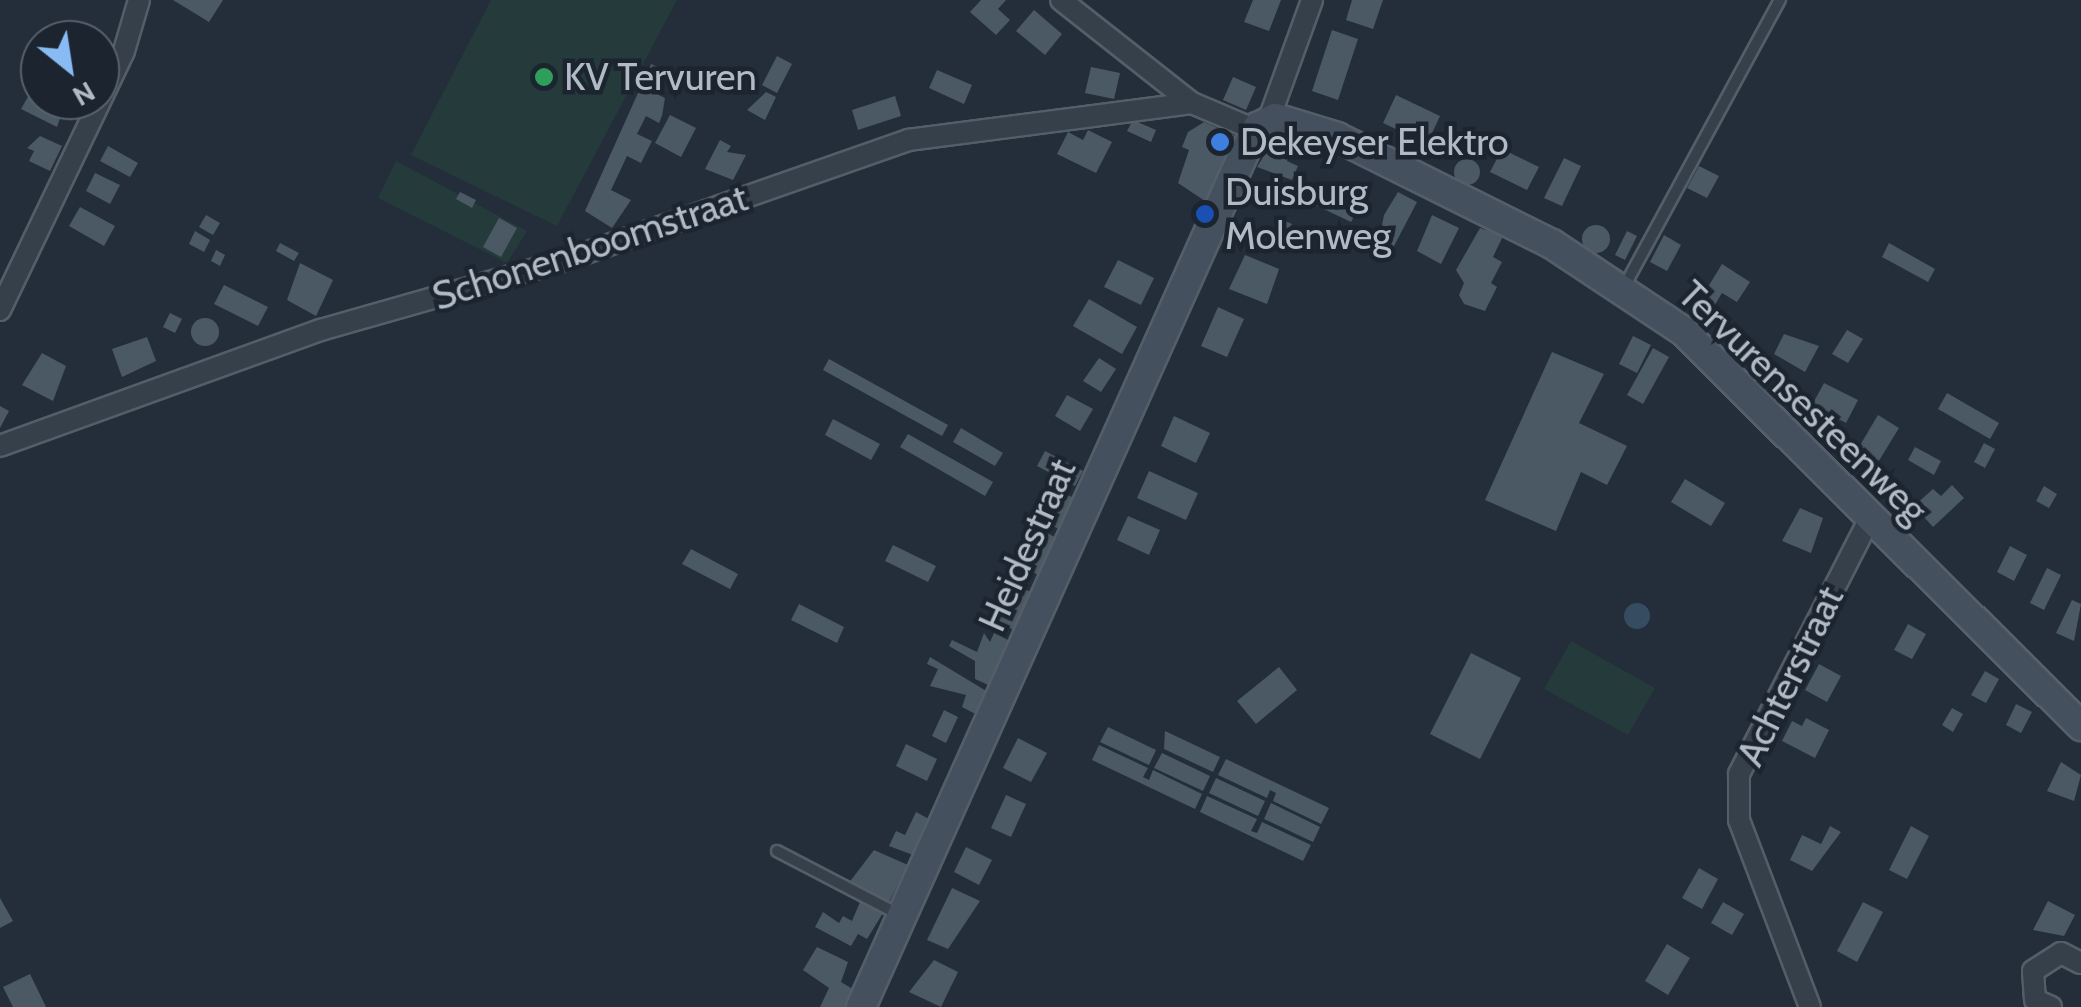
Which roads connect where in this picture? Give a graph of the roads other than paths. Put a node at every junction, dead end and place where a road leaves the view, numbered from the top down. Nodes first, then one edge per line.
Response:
1 (139, 0) edge
2 (1062, 0) edge
3 (1312, 0) edge
4 (1780, 0) edge
5 (1192, 103) junction
6 (1262, 124) junction
7 (1624, 287) junction
8 (0, 310) edge
9 (0, 446) edge
10 (1870, 518) junction
11 (2081, 726) edge
12 (777, 851) dead end
13 (902, 916) junction
14 (2081, 963) edge
15 (861, 1007) edge
16 (1810, 1007) edge
17 (2050, 1007) edge

1 - 8 street
2 - 5 street
3 - 6 street
4 - 7 lane
5 - 6 street
5 - 9 street, Schonenboomstraat
6 - 7 street, Tervurensesteenweg
6 - 13 street, Heidestraat
7 - 10 street, Tervurensesteenweg
10 - 11 street, Tervurensesteenweg
10 - 16 street, Achterstraat
12 - 13 lane
13 - 15 street, Heidestraat
14 - 17 street

